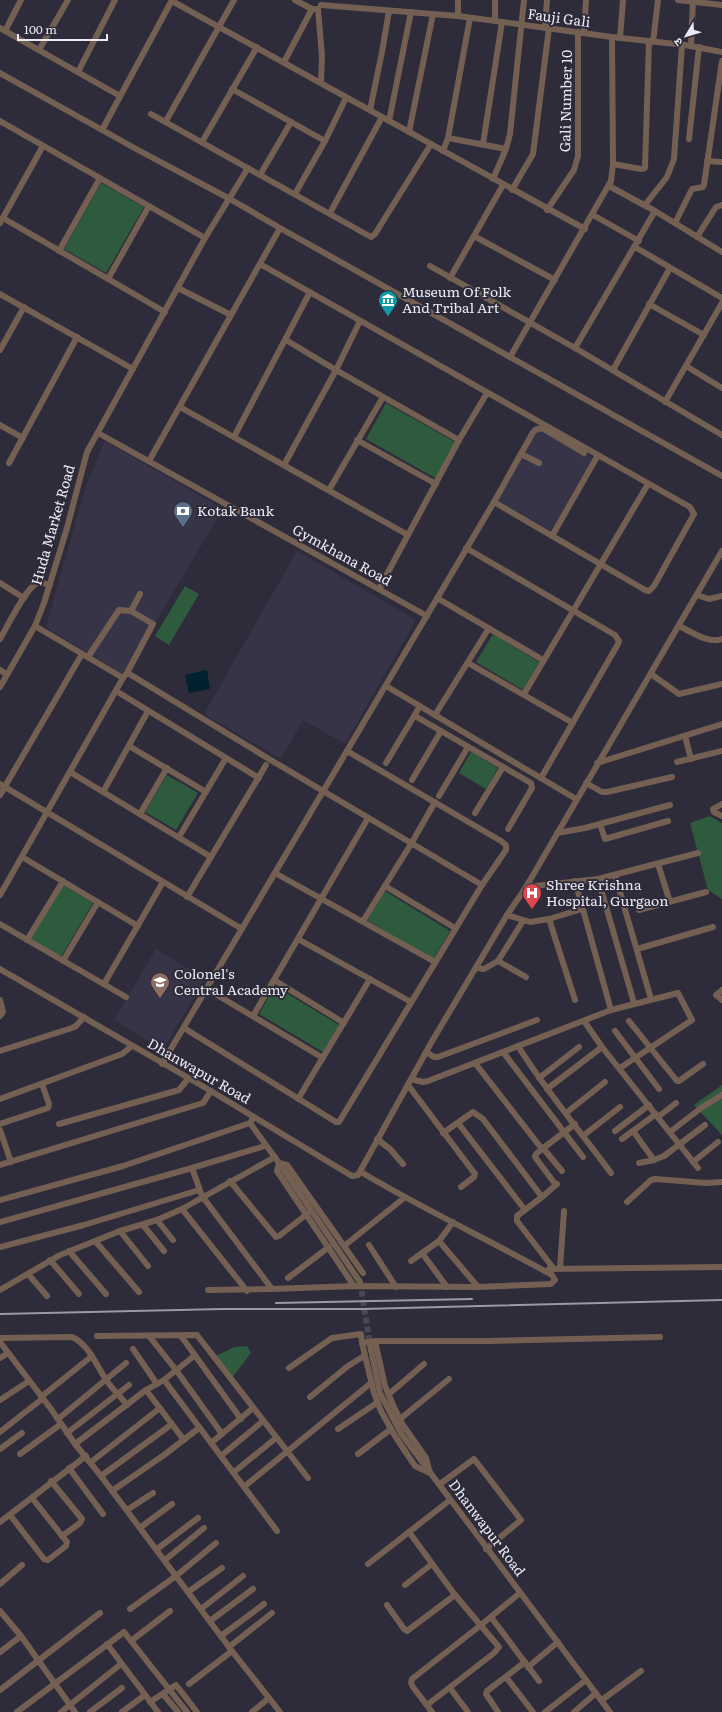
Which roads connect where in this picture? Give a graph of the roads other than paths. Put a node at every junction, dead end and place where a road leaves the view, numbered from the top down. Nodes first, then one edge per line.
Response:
1 (21, 0) edge
2 (68, 0) edge
3 (115, 0) edge
4 (172, 0) edge
5 (234, 0) edge
6 (295, 0) edge
7 (458, 0) edge
8 (495, 0) edge
9 (524, 0) edge
10 (547, 0) edge
11 (586, 0) edge
12 (623, 0) edge
13 (658, 0) edge
14 (678, 0) edge
15 (693, 1) edge
16 (722, 5) edge
17 (318, 6) edge
18 (389, 11) junction
19 (411, 12) junction
20 (433, 14) junction
21 (458, 16) junction
22 (470, 18) junction
23 (495, 22) junction
24 (502, 22) junction
25 (522, 25) junction
26 (220, 26) junction
27 (547, 28) junction
28 (2, 30) edge
29 (581, 33) junction
30 (612, 37) junction
31 (620, 38) junction
32 (651, 42) junction
33 (682, 44) junction
34 (691, 46) junction
35 (257, 47) junction
36 (700, 47) junction
37 (39, 50) junction
38 (722, 52) edge
39 (722, 61) edge
40 (284, 62) junction
41 (78, 72) junction
42 (0, 73) edge
43 (321, 82) junction
44 (232, 89) junction
45 (120, 96) junction
46 (346, 98) junction
47 (370, 110) junction
48 (151, 114) dead end
49 (382, 117) junction
50 (0, 121) edge
51 (166, 121) junction
52 (389, 121) junction
53 (291, 122) junction
54 (102, 130) junction
55 (409, 132) junction
56 (448, 138) junction
57 (689, 138) dead end
58 (325, 141) junction
59 (202, 142) junction
60 (431, 144) junction
61 (483, 144) junction
62 (43, 146) junction
63 (506, 149) junction
64 (443, 151) junction
65 (707, 161) junction
66 (722, 162) edge
67 (613, 164) junction
68 (248, 168) junction
69 (260, 175) junction
70 (100, 178) junction
71 (493, 179) junction
72 (503, 185) junction
73 (609, 186) junction
74 (512, 190) junction
75 (295, 194) junction
76 (230, 199) junction
77 (645, 205) junction
78 (722, 205) edge
79 (149, 206) junction
80 (547, 210) junction
81 (655, 211) junction
82 (330, 213) junction
83 (593, 214) junction
84 (1, 220) edge
85 (674, 223) junction
86 (280, 228) junction
87 (584, 229) junction
88 (474, 236) junction
89 (697, 237) junction
90 (205, 238) junction
91 (639, 241) junction
92 (635, 248) junction
93 (59, 251) junction
94 (722, 252) edge
95 (260, 264) junction
96 (430, 266) dead end
97 (670, 268) junction
98 (450, 278) junction
99 (108, 279) junction
100 (555, 280) junction
101 (178, 288) junction
102 (310, 292) junction
103 (0, 294) edge
104 (722, 298) edge
105 (722, 303) edge
106 (649, 304) junction
107 (24, 307) junction
108 (166, 312) junction
109 (231, 315) junction
110 (360, 321) junction
111 (531, 322) junction
112 (704, 335) junction
113 (77, 337) junction
114 (286, 340) junction
115 (576, 348) junction
116 (0, 350) edge
117 (510, 357) junction
118 (686, 366) junction
119 (133, 369) junction
120 (336, 370) junction
121 (613, 370) junction
122 (721, 385) edge
123 (487, 392) junction
124 (382, 397) junction
125 (665, 402) junction
126 (180, 407) junction
127 (0, 425) edge
128 (98, 433) junction
129 (722, 435) edge
130 (234, 437) junction
131 (23, 438) junction
132 (357, 440) junction
133 (459, 440) junction
134 (584, 453) dead end
135 (521, 454) junction
136 (598, 455) junction
137 (149, 461) junction
138 (9, 463) dead end
139 (539, 463) dead end
140 (284, 465) junction
141 (722, 476) edge
142 (436, 484) junction
143 (648, 484) junction
144 (329, 490) junction
145 (494, 502) junction
146 (408, 535) junction
147 (552, 536) junction
148 (466, 548) junction
149 (722, 551) edge
150 (600, 564) junction
151 (0, 583) edge
152 (50, 585) junction
153 (379, 589) junction
154 (140, 594) dead end
155 (697, 595) junction
156 (722, 596) edge
157 (24, 598) junction
158 (437, 598) junction
159 (131, 611) junction
160 (572, 611) junction
161 (427, 616) junction
162 (35, 626) junction
163 (679, 626) junction
164 (489, 628) junction
165 (0, 639) edge
166 (722, 639) edge
167 (85, 655) junction
168 (543, 660) junction
169 (468, 663) junction
170 (0, 670) edge
171 (651, 674) junction
172 (7, 675) junction
173 (131, 675) dead end
174 (123, 678) junction
175 (722, 684) edge
176 (386, 686) junction
177 (0, 687) edge
178 (116, 691) junction
179 (524, 694) junction
180 (420, 706) junction
181 (148, 711) junction
182 (435, 715) junction
183 (415, 716) junction
184 (573, 723) junction
185 (722, 724) edge
186 (441, 731) junction
187 (685, 736) junction
188 (129, 746) junction
189 (468, 747) junction
190 (347, 751) junction
191 (722, 751) edge
192 (226, 758) junction
193 (691, 759) junction
194 (677, 762) dead end
195 (386, 763) dead end
196 (598, 763) junction
197 (266, 765) dead end
198 (503, 767) junction
199 (167, 768) junction
200 (70, 772) junction
201 (672, 777) dead end
202 (259, 778) junction
203 (541, 778) junction
204 (412, 780) dead end
205 (586, 783) junction
206 (2, 786) edge
207 (323, 791) junction
208 (103, 792) junction
209 (206, 792) junction
210 (0, 795) edge
211 (439, 796) dead end
212 (576, 799) junction
213 (435, 802) junction
214 (722, 804) edge
215 (670, 805) dead end
216 (47, 813) junction
217 (475, 813) dead end
218 (140, 814) junction
219 (722, 816) edge
220 (368, 818) junction
221 (668, 821) dead end
222 (600, 824) junction
223 (508, 829) dead end
224 (557, 833) junction
225 (179, 837) junction
226 (411, 844) junction
227 (698, 853) dead end
228 (22, 857) junction
229 (211, 857) junction
230 (658, 864) junction
231 (275, 873) junction
232 (615, 875) junction
233 (598, 879) junction
234 (62, 881) junction
235 (575, 881) junction
236 (163, 882) junction
237 (482, 885) junction
238 (385, 886) junction
239 (526, 887) junction
240 (706, 892) dead end
241 (0, 895) edge
242 (187, 897) junction
243 (321, 899) junction
244 (98, 902) junction
245 (670, 902) junction
246 (582, 909) junction
247 (639, 910) dead end
248 (507, 916) junction
249 (549, 919) junction
250 (362, 921) junction
251 (523, 921) junction
252 (0, 924) edge
253 (138, 926) junction
254 (456, 928) junction
255 (713, 928) dead end
256 (242, 929) junction
257 (298, 938) junction
258 (27, 940) junction
259 (637, 949) junction
260 (63, 961) junction
261 (498, 961) junction
262 (435, 962) junction
263 (476, 968) junction
264 (0, 969) edge
265 (526, 977) dead end
266 (370, 979) junction
267 (274, 980) junction
268 (104, 984) junction
269 (207, 989) junction
270 (722, 990) edge
271 (126, 998) dead end
272 (651, 999) junction
273 (0, 1000) edge
274 (575, 1000) dead end
275 (722, 1000) edge
276 (412, 1002) junction
277 (634, 1003) junction
278 (610, 1010) junction
279 (0, 1016) edge
280 (253, 1016) junction
281 (84, 1017) junction
282 (537, 1020) dead end
283 (584, 1021) junction
284 (629, 1021) dead end
285 (344, 1023) junction
286 (184, 1028) junction
287 (615, 1031) dead end
288 (132, 1046) junction
289 (518, 1046) junction
290 (579, 1047) dead end
291 (602, 1047) junction
292 (650, 1047) junction
293 (0, 1051) edge
294 (426, 1052) junction
295 (503, 1052) junction
296 (636, 1057) junction
297 (323, 1058) junction
298 (475, 1063) junction
299 (162, 1064) junction
300 (703, 1064) dead end
301 (620, 1068) junction
302 (538, 1078) junction
303 (188, 1079) junction
304 (411, 1079) junction
305 (605, 1082) dead end
306 (42, 1084) junction
307 (408, 1085) junction
308 (547, 1089) junction
309 (659, 1089) dead end
310 (211, 1091) junction
311 (722, 1095) edge
312 (298, 1099) junction
313 (0, 1100) edge
314 (676, 1103) dead end
315 (649, 1105) junction
316 (620, 1107) dead end
317 (566, 1113) junction
318 (657, 1115) junction
319 (253, 1117) junction
320 (458, 1122) junction
321 (250, 1123) junction
322 (0, 1124) edge
323 (58, 1124) dead end
324 (575, 1124) junction
325 (705, 1125) dead end
326 (0, 1130) edge
327 (615, 1131) dead end
328 (633, 1131) junction
329 (670, 1132) junction
330 (443, 1133) junction
331 (563, 1133) junction
332 (584, 1136) junction
333 (377, 1139) junction
334 (622, 1139) dead end
335 (2, 1141) edge
336 (718, 1142) dead end
337 (680, 1145) junction
338 (265, 1146) junction
339 (542, 1148) junction
340 (583, 1157) dead end
341 (277, 1160) junction
342 (654, 1160) junction
343 (11, 1162) junction
344 (693, 1162) junction
345 (639, 1163) dead end
346 (0, 1164) edge
347 (403, 1164) dead end
348 (192, 1168) junction
349 (698, 1168) dead end
350 (562, 1171) dead end
351 (361, 1172) junction
352 (610, 1173) dead end
353 (230, 1181) junction
354 (722, 1182) edge
355 (461, 1187) dead end
356 (201, 1193) junction
357 (542, 1197) junction
358 (404, 1198) junction
359 (0, 1200) edge
360 (627, 1202) dead end
361 (182, 1209) junction
362 (525, 1210) junction
363 (564, 1211) dead end
364 (307, 1214) junction
365 (157, 1220) junction
366 (0, 1222) edge
367 (453, 1222) junction
368 (143, 1225) junction
369 (120, 1231) junction
370 (173, 1240) dead end
371 (439, 1241) junction
372 (96, 1242) junction
373 (369, 1245) dead end
374 (344, 1246) junction
375 (0, 1247) edge
376 (329, 1247) junction
377 (164, 1251) dead end
378 (69, 1252) junction
379 (422, 1253) junction
380 (50, 1260) junction
381 (411, 1261) dead end
382 (148, 1266) dead end
383 (722, 1268) edge
384 (557, 1269) junction
385 (542, 1270) junction
386 (363, 1273) dead end
387 (28, 1274) junction
388 (288, 1278) dead end
389 (357, 1284) junction
390 (396, 1287) junction
391 (447, 1287) junction
392 (478, 1287) junction
393 (272, 1289) junction
394 (0, 1290) edge
395 (208, 1290) dead end
396 (247, 1291) junction
397 (139, 1292) dead end
398 (79, 1294) dead end
399 (106, 1294) dead end
400 (47, 1296) dead end
401 (97, 1336) dead end
402 (149, 1336) junction
403 (181, 1336) junction
404 (660, 1337) dead end
405 (0, 1338) edge
406 (0, 1342) edge
407 (362, 1343) junction
408 (372, 1343) junction
409 (133, 1349) dead end
410 (8, 1353) junction
411 (92, 1356) junction
412 (194, 1356) junction
413 (364, 1356) junction
414 (0, 1358) edge
415 (126, 1363) dead end
416 (424, 1364) dead end
417 (290, 1368) dead end
418 (176, 1370) junction
419 (106, 1379) junction
420 (449, 1379) dead end
421 (164, 1380) junction
422 (30, 1381) junction
423 (371, 1383) junction
424 (157, 1384) junction
425 (129, 1385) dead end
426 (146, 1390) junction
427 (118, 1393) junction
428 (388, 1394) junction
429 (310, 1397) dead end
430 (41, 1398) junction
431 (0, 1400) edge
432 (378, 1402) junction
433 (127, 1405) junction
434 (160, 1408) junction
435 (253, 1408) junction
436 (241, 1418) junction
437 (400, 1419) junction
438 (263, 1421) junction
439 (60, 1422) junction
440 (172, 1424) junction
441 (199, 1428) junction
442 (338, 1429) dead end
443 (391, 1430) junction
444 (0, 1432) edge
445 (22, 1433) dead end
446 (67, 1434) junction
447 (222, 1434) junction
448 (276, 1438) junction
449 (184, 1440) junction
450 (211, 1443) junction
451 (75, 1444) junction
452 (0, 1449) edge
453 (287, 1452) junction
454 (20, 1454) dead end
455 (358, 1454) dead end
456 (222, 1455) junction
457 (86, 1456) junction
458 (91, 1462) junction
459 (69, 1468) junction
460 (234, 1472) junction
461 (430, 1473) junction
462 (102, 1476) junction
463 (308, 1478) dead end
464 (51, 1481) junction
465 (440, 1484) junction
466 (245, 1486) junction
467 (112, 1491) junction
468 (154, 1493) dead end
469 (32, 1498) junction
470 (450, 1500) junction
471 (172, 1504) dead end
472 (127, 1510) junction
473 (103, 1514) dead end
474 (10, 1515) junction
475 (198, 1518) dead end
476 (0, 1521) edge
477 (141, 1527) junction
478 (204, 1528) dead end
479 (277, 1531) dead end
480 (409, 1532) junction
481 (62, 1536) junction
482 (216, 1544) dead end
483 (486, 1548) junction
484 (157, 1549) junction
485 (165, 1560) junction
486 (368, 1564) dead end
487 (432, 1564) junction
488 (22, 1566) dead end
489 (222, 1568) dead end
490 (176, 1576) junction
491 (243, 1576) dead end
492 (0, 1584) edge
493 (405, 1585) dead end
494 (253, 1589) dead end
495 (188, 1592) junction
496 (520, 1592) junction
497 (455, 1595) junction
498 (264, 1604) dead end
499 (387, 1605) dead end
500 (130, 1609) dead end
501 (201, 1609) junction
502 (0, 1610) edge
503 (170, 1611) dead end
504 (100, 1613) dead end
505 (272, 1614) dead end
506 (491, 1617) junction
507 (210, 1621) junction
508 (481, 1625) junction
509 (21, 1636) junction
510 (221, 1636) junction
511 (131, 1641) junction
512 (558, 1642) junction
513 (108, 1644) junction
514 (231, 1649) junction
515 (0, 1652) edge
516 (38, 1661) junction
517 (121, 1664) junction
518 (527, 1664) junction
519 (641, 1671) dead end
520 (506, 1677) junction
521 (586, 1680) junction
522 (539, 1681) dead end
523 (54, 1684) junction
524 (189, 1684) dead end
525 (122, 1688) dead end
526 (450, 1688) junction
527 (170, 1689) junction
528 (0, 1690) edge
529 (596, 1693) junction
530 (163, 1694) junction
531 (145, 1695) junction
532 (269, 1698) junction
533 (602, 1700) junction
534 (150, 1702) junction
535 (69, 1704) junction
536 (426, 1705) junction
537 (17, 1712) edge
538 (61, 1712) edge
539 (75, 1712) edge
540 (90, 1712) edge
541 (122, 1712) edge
542 (158, 1712) edge
543 (178, 1712) edge
544 (187, 1712) edge
545 (197, 1712) edge
546 (252, 1712) edge
547 (280, 1712) edge
548 (432, 1712) edge
549 (468, 1712) edge
550 (498, 1712) edge
551 (533, 1712) edge
552 (545, 1712) edge
553 (574, 1712) edge
554 (610, 1712) edge

1 - 28 street
2 - 37 street
3 - 41 street
4 - 26 street
4 - 45 street
5 - 26 street
6 - 17 street
7 - 21 street
8 - 23 street
9 - 25 street
10 - 27 street
11 - 29 street, Gali Number 10
12 - 31 street
13 - 32 street
14 - 15 street
15 - 16 street
15 - 34 street
17 - 18 street, Fauji Gali
17 - 40 street
17 - 43 street
18 - 19 street, Fauji Gali
18 - 47 street
19 - 20 street, Fauji Gali
19 - 52 street
20 - 21 street, Fauji Gali
20 - 55 street
21 - 22 street, Fauji Gali
22 - 23 street, Fauji Gali
22 - 56 street
23 - 24 street, Fauji Gali
24 - 25 street, Fauji Gali
24 - 61 street
25 - 27 street, Fauji Gali
25 - 63 street
26 - 35 street
26 - 51 street
27 - 29 street, Fauji Gali
27 - 74 street
28 - 37 street
29 - 30 street, Fauji Gali
29 - 80 street, Gali Number 10
30 - 31 street, Fauji Gali
30 - 67 street
31 - 32 street, Fauji Gali
32 - 33 street, Fauji Gali
32 - 67 street
33 - 34 street, Fauji Gali
33 - 77 street
34 - 36 street, Fauji Gali
35 - 40 street
35 - 44 street
36 - 38 street, Fauji Gali
36 - 57 street
37 - 41 street
39 - 65 street
40 - 43 street
41 - 45 street
42 - 54 street
43 - 46 street
44 - 53 street
44 - 59 street
45 - 54 street
46 - 47 street
46 - 58 street
47 - 49 street
48 - 51 street
49 - 52 street
49 - 82 street
50 - 62 street
51 - 59 street
52 - 55 street
53 - 58 street
53 - 69 street
54 - 76 street
55 - 60 street
56 - 61 street
56 - 64 street
58 - 75 street
59 - 68 street
60 - 64 street
60 - 82 street
61 - 63 street
62 - 70 street
62 - 84 street
63 - 71 street
64 - 71 street
65 - 66 street
65 - 85 street
67 - 73 street
68 - 69 street
68 - 76 street, Huda Market Road
69 - 75 street
70 - 79 street
70 - 93 street
71 - 72 street
72 - 74 street
72 - 88 street
73 - 77 street
73 - 83 street
74 - 80 street
75 - 82 street
76 - 86 street
76 - 90 street, Huda Market Road
77 - 81 street
78 - 89 street
79 - 90 street
79 - 99 street
80 - 87 street
81 - 85 street
81 - 91 street
83 - 87 street
83 - 91 street
84 - 93 street
85 - 89 street
86 - 95 street
86 - 117 street
87 - 100 street
88 - 98 street
88 - 100 street
89 - 94 street
90 - 101 street, Huda Market Road
91 - 92 street
92 - 97 street
92 - 115 street
93 - 99 street
95 - 102 street
95 - 109 street
96 - 98 street
97 - 104 street
97 - 106 street
98 - 111 street
99 - 108 street
100 - 111 street
101 - 108 street, Huda Market Road
101 - 109 street
102 - 110 street
102 - 114 street
103 - 107 street
105 - 112 street
106 - 112 street
106 - 121 street
107 - 113 street
107 - 116 street
108 - 119 street, Huda Market Road
109 - 126 street
110 - 120 street
110 - 123 street
111 - 115 street
111 - 117 street
112 - 118 street
113 - 119 street
113 - 131 street
114 - 120 street
114 - 130 street
115 - 121 street
117 - 141 street
118 - 122 street
118 - 125 street
119 - 128 street, Huda Market Road
120 - 124 street
120 - 140 street
121 - 125 street
123 - 133 street
123 - 136 street
124 - 132 street
124 - 133 street
125 - 129 street
126 - 130 street
126 - 137 street
127 - 131 street
128 - 137 street, Gymkhana Road
128 - 152 street, Huda Market Road
130 - 140 street
131 - 138 street
132 - 142 street
132 - 144 street
133 - 142 street
134 - 135 street
135 - 139 street
135 - 145 street
136 - 143 street
136 - 147 street
137 - 153 street, Gymkhana Road
140 - 144 street
142 - 146 street
143 - 150 street
143 - 150 street
144 - 146 street
145 - 147 street
145 - 148 street
146 - 153 street
147 - 150 street
148 - 158 street
148 - 160 street
149 - 155 street
150 - 160 street
151 - 157 street
152 - 157 street
152 - 162 street, Huda Market Road
153 - 161 street, Gymkhana Road
154 - 159 street
155 - 156 street
155 - 163 street
157 - 165 street
158 - 161 street
158 - 164 street
159 - 167 street
159 - 174 street
160 - 168 street
160 - 184 street
161 - 176 street
162 - 167 street
162 - 172 street, Huda Market Road
163 - 166 street
163 - 171 street
164 - 168 street
164 - 169 street
167 - 174 street
167 - 206 street
168 - 179 street
169 - 179 street
169 - 182 street
170 - 172 street
171 - 175 street
171 - 196 street
172 - 177 street, Huda Market Road
173 - 207 street
174 - 178 street
176 - 180 street
176 - 190 street
178 - 181 street
178 - 200 street
179 - 184 street
180 - 182 street
180 - 183 street
181 - 188 street
181 - 192 street
182 - 203 street
183 - 186 street
183 - 195 street
184 - 203 street
185 - 187 street
186 - 189 street
186 - 204 street
187 - 193 street
187 - 196 street
188 - 199 street
188 - 208 street
189 - 198 street
189 - 211 street
190 - 207 street
190 - 213 street
191 - 193 street
192 - 202 street
192 - 209 street
193 - 194 street
196 - 205 street
197 - 202 street
198 - 217 street
198 - 223 street
199 - 209 street
199 - 218 street
200 - 208 street
200 - 216 street
201 - 205 street
202 - 229 street
203 - 212 street
205 - 212 street
206 - 210 street
206 - 216 street
207 - 220 street
207 - 231 street
208 - 218 street
209 - 225 street
212 - 224 street
213 - 226 street
213 - 237 street
214 - 219 street
215 - 222 street
216 - 228 street
216 - 236 street
218 - 225 street
220 - 226 street
220 - 243 street
221 - 222 street
222 - 224 street
224 - 239 street
225 - 229 street
226 - 237 street
226 - 238 street
227 - 230 street
228 - 234 street
228 - 241 street
229 - 242 street
230 - 232 street
230 - 245 street
231 - 243 street
231 - 256 street
232 - 233 street
232 - 259 street
233 - 235 street
233 - 277 street
234 - 244 street
234 - 258 street
235 - 239 street
235 - 246 street
236 - 242 street
236 - 253 street
237 - 254 street
238 - 250 street
238 - 254 street
239 - 248 street
240 - 245 street
242 - 256 street
243 - 250 street
243 - 257 street
244 - 253 street
244 - 260 street
245 - 247 street
246 - 249 street
246 - 278 street
248 - 251 street
248 - 263 street
249 - 251 street
249 - 274 street
250 - 262 street
251 - 261 street
252 - 258 street
253 - 268 street
254 - 262 street
255 - 259 street
256 - 269 street
257 - 266 street
257 - 267 street
258 - 260 street
259 - 272 street
260 - 268 street
261 - 263 street
261 - 265 street
262 - 276 street
263 - 294 street
264 - 281 street, Dhanwapur Road
266 - 276 street
266 - 285 street
267 - 280 street
267 - 285 street
268 - 271 street
269 - 280 street
269 - 286 street
270 - 275 street
272 - 277 street
272 - 292 street
273 - 279 street
276 - 312 street
277 - 278 street
278 - 283 street
280 - 297 street
281 - 288 street, Dhanwapur Road
281 - 293 street
282 - 294 street
283 - 289 street
283 - 291 street
284 - 292 street
285 - 297 street
286 - 299 street
286 - 312 street
287 - 296 street
288 - 299 street, Dhanwapur Road
288 - 306 street
289 - 295 street
289 - 302 street
290 - 302 street
291 - 301 street
291 - 308 street
292 - 296 street
292 - 300 street
294 - 304 street
295 - 298 street
295 - 331 street
296 - 301 street
296 - 309 street
297 - 312 street
298 - 304 street
298 - 339 street
299 - 303 street, Dhanwapur Road
301 - 315 street
302 - 308 street
303 - 310 street, Dhanwapur Road
303 - 323 street
304 - 307 street
305 - 317 street
306 - 313 street
306 - 322 street
307 - 330 street
307 - 333 street
308 - 317 street
310 - 319 street, Dhanwapur Road
310 - 343 street
311 - 329 street
314 - 318 street
315 - 318 street
315 - 327 street
316 - 332 street
317 - 324 street
318 - 328 street
318 - 329 street
319 - 321 street, Dhanwapur Road
319 - 351 street
320 - 330 street
320 - 357 street
320 - 362 street
321 - 338 street, Dhanwapur Road
321 - 359 street
324 - 331 street
324 - 332 street
325 - 337 street
326 - 335 street
328 - 334 street
328 - 342 street
329 - 337 street
330 - 355 street
331 - 339 street
331 - 340 street
332 - 352 street
333 - 347 street
333 - 351 street
335 - 343 street
336 - 344 street
337 - 342 street
337 - 344 street
338 - 341 street, Dhanwapur Road
338 - 348 street
339 - 350 street
339 - 357 street
341 - 353 street
341 - 364 street
341 - 374 street
341 - 389 street, Dhanwapur Road
342 - 345 street
343 - 346 street
344 - 349 street
348 - 356 street
348 - 366 street
351 - 358 street
353 - 356 street
353 - 364 street
354 - 360 street
356 - 361 street
356 - 375 street
356 - 393 street
357 - 362 street
358 - 367 street
358 - 374 street
361 - 365 street
361 - 396 street
362 - 384 street
363 - 384 street
364 - 376 street
365 - 368 street
365 - 370 street
367 - 371 street
367 - 385 street
368 - 369 street
368 - 377 street
369 - 372 street
369 - 382 street
371 - 379 street
371 - 392 street
372 - 378 street
372 - 397 street
373 - 390 street
374 - 386 street
376 - 388 street
376 - 389 street
378 - 380 street
378 - 399 street
379 - 381 street
379 - 391 street
380 - 387 street
380 - 398 street
383 - 384 street
384 - 385 street
385 - 392 street
387 - 394 street
387 - 400 street
389 - 390 street
389 - 393 street
390 - 391 street
391 - 392 street
393 - 396 street
395 - 396 street
401 - 402 street
402 - 403 street
402 - 418 street
403 - 412 street
403 - 435 street
404 - 408 street
405 - 411 street
406 - 410 street
407 - 408 street
407 - 413 street
407 - 417 street
408 - 428 street
408 - 461 street, Dhanwapur Road
409 - 424 street
410 - 414 street
410 - 422 street
411 - 419 street
411 - 430 street
412 - 418 street
412 - 436 street
413 - 423 street
413 - 429 street
415 - 419 street
416 - 428 street
418 - 421 street
418 - 447 street
419 - 427 street
419 - 439 street
420 - 437 street
421 - 424 street
421 - 441 street
422 - 430 street
422 - 431 street
423 - 432 street
423 - 453 street
424 - 426 street
425 - 427 street
426 - 433 street
426 - 434 street
427 - 433 street
427 - 446 street
428 - 437 street
430 - 439 street
430 - 444 street
432 - 442 street
432 - 443 street
433 - 451 street
434 - 440 street
434 - 458 street
435 - 436 street
435 - 438 street
436 - 447 street
437 - 461 street
438 - 448 street
438 - 456 street
439 - 446 street
439 - 454 street
440 - 449 street
440 - 462 street
441 - 449 street
441 - 450 street
443 - 455 street
443 - 461 street
445 - 452 street
446 - 451 street
447 - 450 street
448 - 453 street
448 - 460 street
449 - 467 street
450 - 456 street
451 - 457 street
453 - 463 street
453 - 466 street
456 - 460 street
457 - 458 street
457 - 459 street
458 - 462 street
459 - 464 street
459 - 473 street
460 - 466 street
461 - 465 street, Dhanwapur Road
462 - 467 street
464 - 469 street
464 - 481 street
465 - 470 street, Dhanwapur Road
465 - 483 street
466 - 479 street
467 - 472 street
468 - 472 street
469 - 474 street
469 - 481 street
470 - 480 street
470 - 483 street, Dhanwapur Road
471 - 477 street
472 - 477 street
474 - 476 street
474 - 481 street
475 - 484 street
477 - 484 street
478 - 485 street
480 - 486 street
480 - 487 street
482 - 490 street
483 - 496 street, Dhanwapur Road
484 - 485 street
485 - 490 street
487 - 493 street
487 - 497 street
488 - 492 street
489 - 495 street
490 - 495 street
490 - 500 street
491 - 501 street
494 - 507 street
495 - 501 street
496 - 506 street
496 - 512 street, Dhanwapur Road
497 - 499 street
497 - 508 street
498 - 510 street
501 - 507 street
502 - 509 street
503 - 511 street
504 - 516 street
505 - 514 street
506 - 508 street
506 - 518 street
507 - 510 street
508 - 526 street
508 - 536 street
509 - 515 street
509 - 516 street
510 - 514 street
511 - 513 street
511 - 527 street
512 - 518 street
512 - 521 street, Dhanwapur Road
513 - 517 street
513 - 523 street
514 - 524 street
514 - 532 street
516 - 523 street
516 - 528 street
517 - 531 street
517 - 535 street
518 - 520 street
518 - 522 street
519 - 533 street
520 - 550 street
520 - 551 street
521 - 529 street, Dhanwapur Road
521 - 552 street
523 - 535 street
523 - 537 street
525 - 540 street
526 - 536 street
526 - 549 street
527 - 530 street
527 - 544 street
527 - 545 street
529 - 533 street, Dhanwapur Road
529 - 553 street
530 - 534 street
530 - 543 street
531 - 534 street
531 - 541 street
532 - 546 street
532 - 547 street
533 - 554 street, Dhanwapur Road
534 - 542 street
535 - 538 street
535 - 539 street
536 - 548 street

